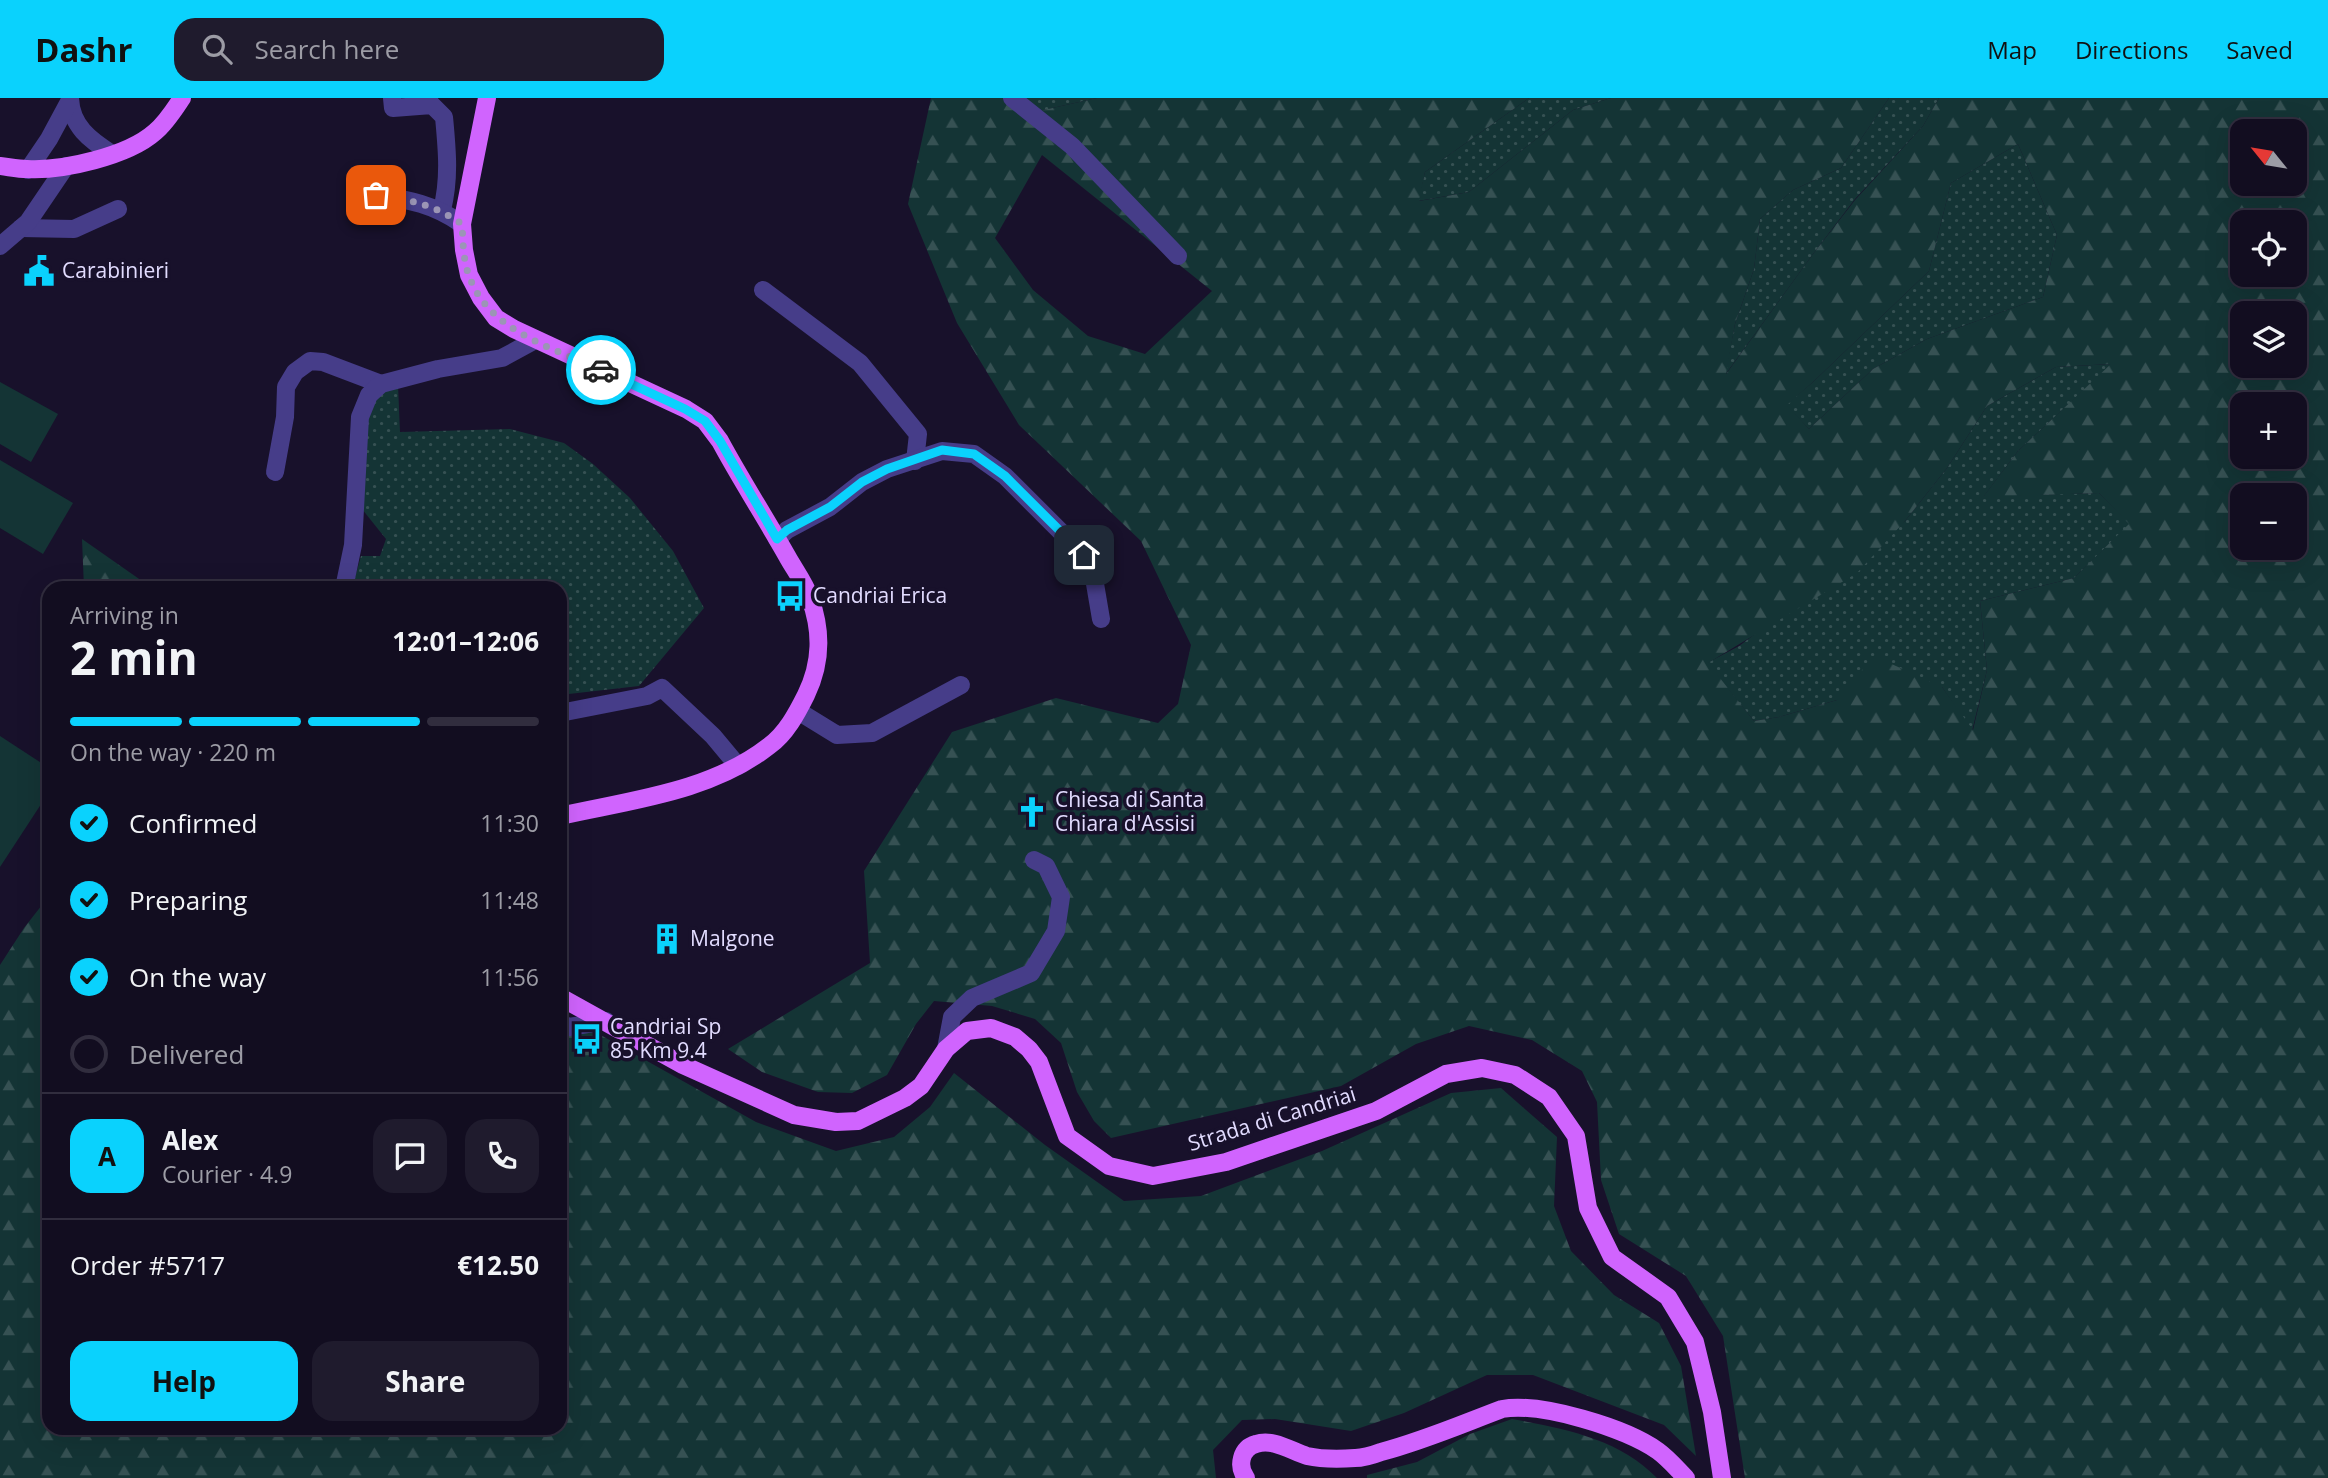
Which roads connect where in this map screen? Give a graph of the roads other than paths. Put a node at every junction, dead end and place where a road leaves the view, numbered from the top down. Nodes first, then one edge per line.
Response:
1 (182, 98) edge
2 (392, 98) edge
3 (487, 98) edge
4 (1012, 98) edge
5 (70, 99) edge
6 (112, 154) junction
7 (0, 166) edge
8 (66, 166) junction
9 (28, 170) junction
10 (376, 195) dead end
11 (118, 209) dead end
12 (442, 210) junction
13 (462, 224) junction
14 (22, 228) junction
15 (0, 246) edge
16 (1178, 256) dead end
17 (762, 290) dead end
18 (535, 340) junction
19 (381, 384) junction
20 (915, 461) junction
21 (275, 472) dead end
22 (777, 539) junction
23 (345, 581) edge
24 (1101, 619) dead end
25 (961, 685) dead end
26 (798, 711) junction
27 (567, 712) edge
28 (738, 766) junction
29 (567, 815) edge
30 (1034, 860) dead end
31 (567, 1001) edge
32 (606, 1021) junction
33 (567, 1026) edge
34 (946, 1049) junction
35 (1246, 1478) edge
36 (1686, 1478) edge
37 (1722, 1478) edge

1 - 6 main road
2 - 12 street
3 - 13 main road
4 - 16 street
5 - 6 street
5 - 9 street
6 - 8 main road
7 - 9 main road
8 - 9 main road
8 - 14 street
10 - 12 street
11 - 14 street
12 - 13 street
13 - 18 main road
14 - 15 street
17 - 20 street
18 - 19 street
18 - 22 main road
19 - 21 street
19 - 23 street
20 - 22 street
20 - 24 street
22 - 26 main road
25 - 26 street
26 - 28 main road
27 - 28 street
28 - 29 main road
30 - 34 street
31 - 32 main road, Strada di Candriai
32 - 33 street
32 - 34 main road, Strada di Candriai
34 - 37 main road, Strada di Candriai
35 - 36 main road

